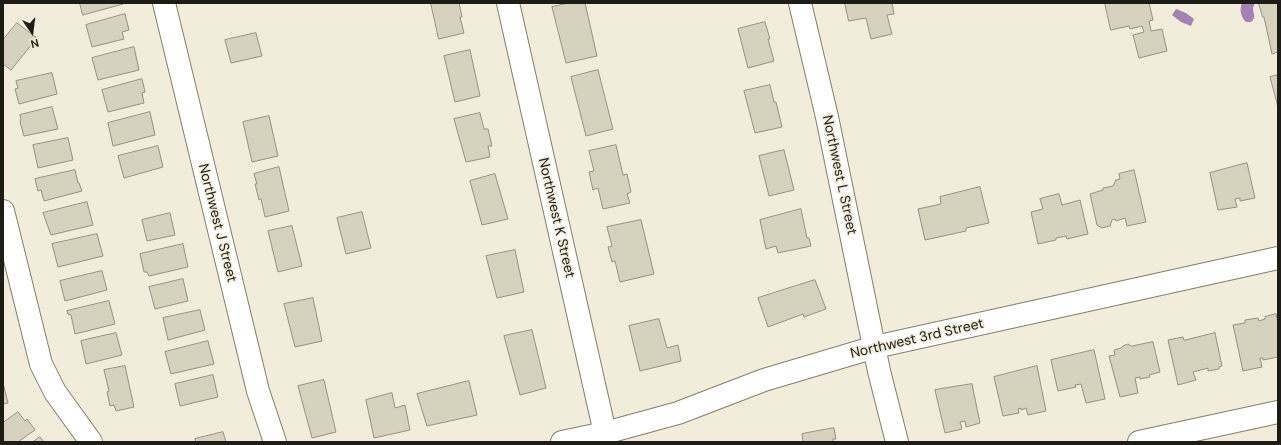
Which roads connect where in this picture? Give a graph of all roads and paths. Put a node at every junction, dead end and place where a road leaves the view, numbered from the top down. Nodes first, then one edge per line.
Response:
1 (164, 3) edge
2 (508, 3) edge
3 (800, 3) edge
4 (3, 210) edge
5 (1278, 258) edge
6 (875, 347) junction
7 (1278, 412) edge
8 (605, 433) junction
9 (91, 442) edge
10 (275, 442) edge
11 (562, 442) edge
12 (897, 442) edge
13 (1139, 442) edge

1 - 10 street, Northwest J Street
2 - 8 street, Northwest K Street
3 - 6 street, Northwest L Street
4 - 9 street
5 - 6 street, Northwest 3rd Street
6 - 8 street, Northwest 3rd Street
6 - 12 street, Northwest L Street
7 - 13 street
8 - 11 street, Northwest 3rd Street

